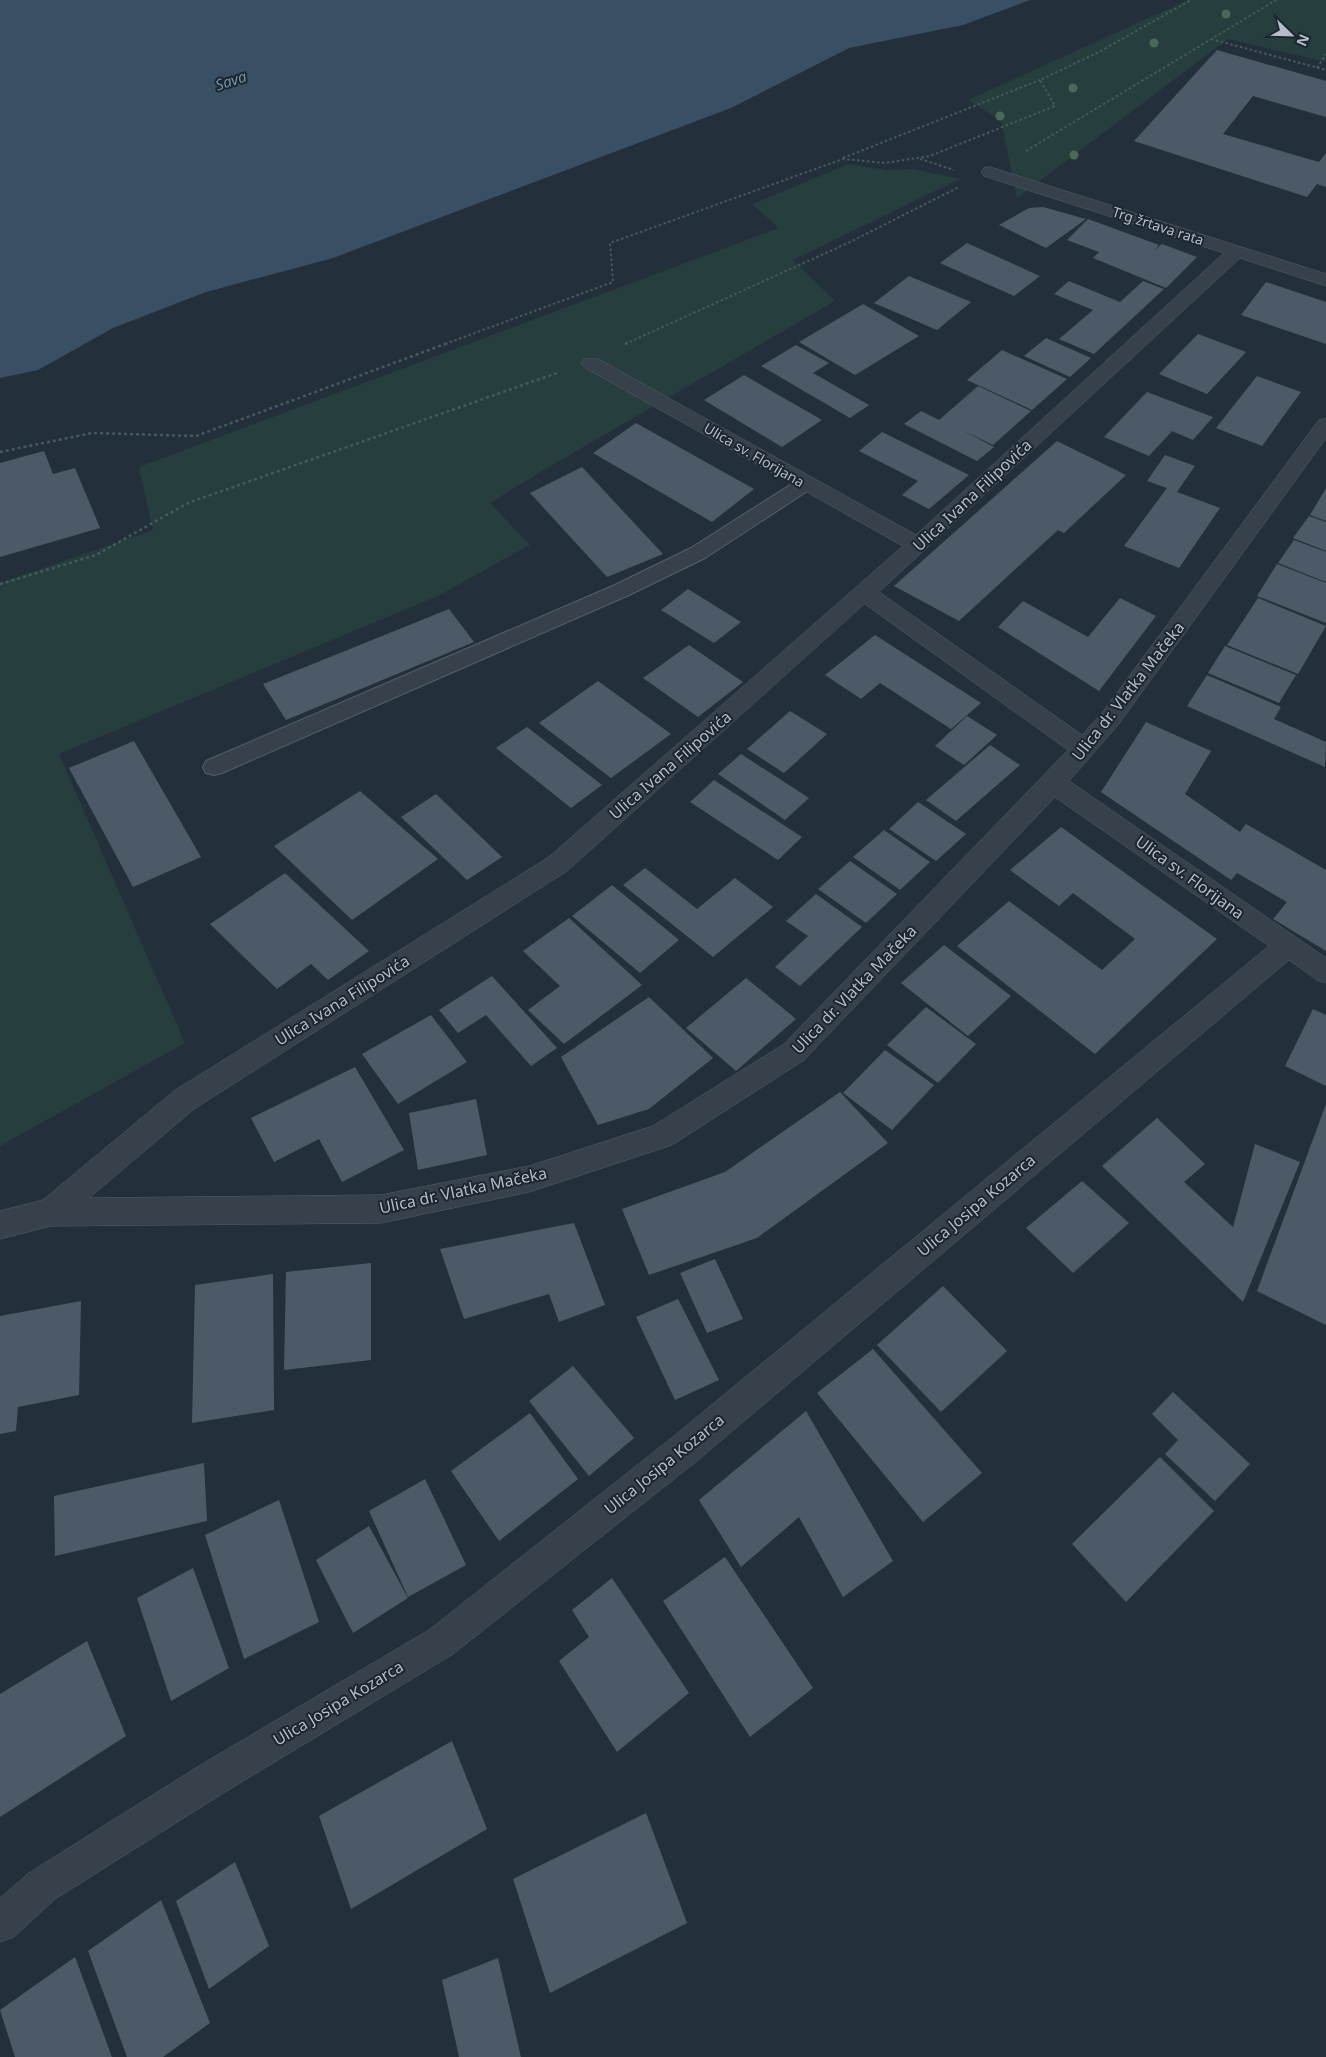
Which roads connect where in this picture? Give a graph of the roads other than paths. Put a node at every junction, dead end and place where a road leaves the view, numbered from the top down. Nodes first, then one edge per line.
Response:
1 (985, 175) road end
2 (1237, 251) junction
3 (1326, 280) edge
4 (591, 362) dead end
5 (1326, 424) edge
6 (805, 484) junction
7 (918, 545) junction
8 (865, 593) junction
9 (1084, 749) junction
10 (214, 767) dead end
11 (1053, 784) junction
12 (1287, 946) junction
13 (1326, 972) edge
14 (51, 1212) junction
15 (0, 1225) edge
16 (0, 1923) edge

1 - 2 street, Trg žrtava rata
2 - 3 street, Trg žrtava rata
2 - 7 street, Ulica Ivana Filipovića
4 - 6 street, Ulica sv. Florijana
5 - 9 street, Ulica dr. Vlatka Mačeka
6 - 7 street, Ulica sv. Florijana
6 - 10 lane
7 - 8 street, Ulica Ivana Filipovića
8 - 9 street
8 - 14 street, Ulica Ivana Filipovića
9 - 11 street, Ulica dr. Vlatka Mačeka
11 - 12 street, Ulica sv. Florijana
11 - 14 street, Ulica dr. Vlatka Mačeka
12 - 13 street, Ulica sv. Florijana
12 - 16 street, Ulica Josipa Kozarca
14 - 15 street, Ulica dr. Vlatka Mačeka

